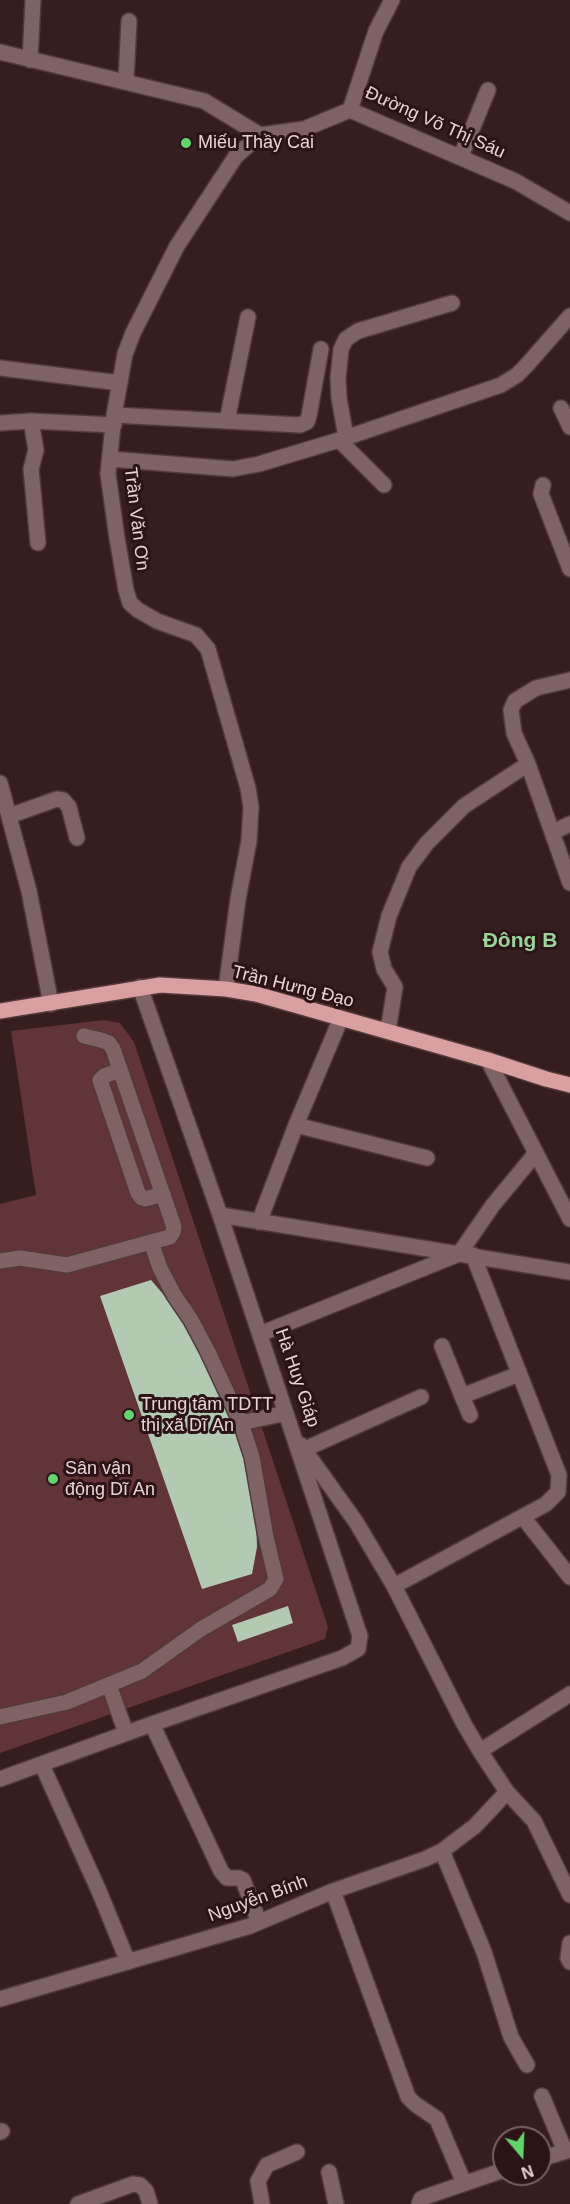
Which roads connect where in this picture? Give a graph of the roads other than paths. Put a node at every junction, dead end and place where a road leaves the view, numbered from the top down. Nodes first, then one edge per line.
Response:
1 (33, 0) edge
2 (392, 0) edge
3 (129, 21) dead end
4 (0, 52) edge
5 (30, 60) junction
6 (126, 81) junction
7 (488, 90) dead end
8 (350, 110) junction
9 (260, 135) junction
10 (460, 156) junction
11 (569, 212) edge
12 (452, 303) dead end
13 (570, 316) edge
14 (248, 317) dead end
15 (321, 349) dead end
16 (0, 368) edge
17 (120, 383) junction
18 (561, 408) dead end
19 (114, 420) junction
20 (31, 421) junction
21 (227, 421) junction
22 (0, 423) edge
23 (570, 427) edge
24 (343, 439) junction
25 (110, 459) junction
26 (384, 485) dead end
27 (543, 485) dead end
28 (38, 543) dead end
29 (570, 568) edge
30 (570, 680) edge
31 (528, 764) junction
32 (0, 783) edge
33 (9, 816) junction
34 (570, 824) edge
35 (553, 832) junction
36 (77, 838) dead end
37 (570, 883) edge
38 (140, 987) junction
39 (226, 989) junction
40 (51, 1004) junction
41 (0, 1011) edge
42 (341, 1018) junction
43 (388, 1031) junction
44 (84, 1036) dead end
45 (488, 1059) junction
46 (120, 1070) junction
47 (570, 1085) edge
48 (296, 1125) junction
49 (536, 1153) junction
50 (427, 1158) dead end
51 (163, 1194) junction
52 (220, 1215) junction
53 (570, 1219) edge
54 (259, 1221) junction
55 (151, 1242) junction
56 (466, 1255) junction
57 (0, 1261) edge
58 (570, 1272) edge
59 (260, 1334) junction
60 (442, 1346) dead end
61 (519, 1374) junction
62 (462, 1396) junction
63 (421, 1397) dead end
64 (286, 1413) junction
65 (470, 1415) dead end
66 (241, 1423) junction
67 (300, 1444) junction
68 (523, 1517) junction
69 (570, 1576) edge
70 (394, 1586) junction
71 (109, 1685) junction
72 (570, 1694) edge
73 (0, 1717) edge
74 (152, 1724) junction
75 (126, 1733) junction
76 (480, 1751) junction
77 (42, 1765) junction
78 (0, 1779) edge
79 (507, 1792) junction
80 (442, 1851) junction
81 (333, 1892) junction
82 (570, 1895) edge
83 (259, 1922) junction
84 (570, 1943) edge
85 (128, 1962) junction
86 (570, 1962) edge
87 (0, 1999) edge
88 (527, 2066) dead end
89 (542, 2096) dead end
90 (567, 2150) edge
91 (297, 2152) dead end
92 (552, 2155) edge
93 (329, 2172) dead end
94 (492, 2174) edge
95 (464, 2183) junction
96 (78, 2204) edge
97 (150, 2204) edge
98 (262, 2204) edge
99 (336, 2204) edge
100 (419, 2204) edge

1 - 5 street
2 - 8 street, Đường Võ Thị Sáu
3 - 6 street
4 - 5 street
5 - 6 street
6 - 9 street
7 - 10 street
8 - 9 street
8 - 10 street, Đường Võ Thị Sáu
9 - 17 street, Trần Văn Ơn
10 - 11 street, Đường Võ Thị Sáu
12 - 24 street
13 - 24 street
14 - 21 street
15 - 21 street
16 - 17 street
17 - 19 street, Trần Văn Ơn
18 - 23 street
19 - 20 street
19 - 21 street
19 - 25 street, Trần Văn Ơn
20 - 22 street
20 - 28 street
24 - 25 street
24 - 26 street
25 - 39 street, Trần Văn Ơn
27 - 29 street
30 - 31 street
31 - 35 street
31 - 43 street
32 - 33 street
33 - 36 street
33 - 40 street
34 - 35 street
35 - 37 street
38 - 39 main road, Trần Hưng Đạo
38 - 40 main road, Trần Hưng Đạo
38 - 52 street, Hà Huy Giáp
39 - 42 main road, Trần Hưng Đạo
40 - 41 main road, Trần Hưng Đạo
42 - 43 main road, Trần Hưng Đạo
42 - 48 street
43 - 45 main road, Trần Hưng Đạo
44 - 46 street
45 - 47 main road, Trần Hưng Đạo
45 - 49 street
46 - 51 street
46 - 51 street
48 - 50 street
48 - 54 street
49 - 53 street
49 - 56 street
51 - 55 street
52 - 54 street
52 - 59 street, Hà Huy Giáp
54 - 56 street
55 - 57 street
55 - 66 street
56 - 58 street
56 - 59 street
56 - 61 street
59 - 64 street, Hà Huy Giáp
60 - 62 street
61 - 62 street
61 - 68 street
62 - 65 street
63 - 67 street
64 - 66 street
64 - 67 street, Hà Huy Giáp
66 - 71 street
67 - 70 street, Hà Huy Giáp
67 - 74 street
68 - 69 street
68 - 70 street
70 - 76 street, Hà Huy Giáp
71 - 73 street
71 - 75 street
72 - 76 street
74 - 75 street
74 - 83 street
75 - 77 street
76 - 79 street
77 - 78 street
77 - 85 street
79 - 80 street, Nguyễn Bính
79 - 82 street
80 - 81 street, Nguyễn Bính
80 - 88 street
81 - 83 street, Nguyễn Bính
81 - 95 street
83 - 85 street, Nguyễn Bính
84 - 86 street
85 - 87 street, Nguyễn Bính
89 - 90 street
90 - 92 street
91 - 98 street
93 - 99 street
94 - 95 street
95 - 100 street
96 - 97 street

